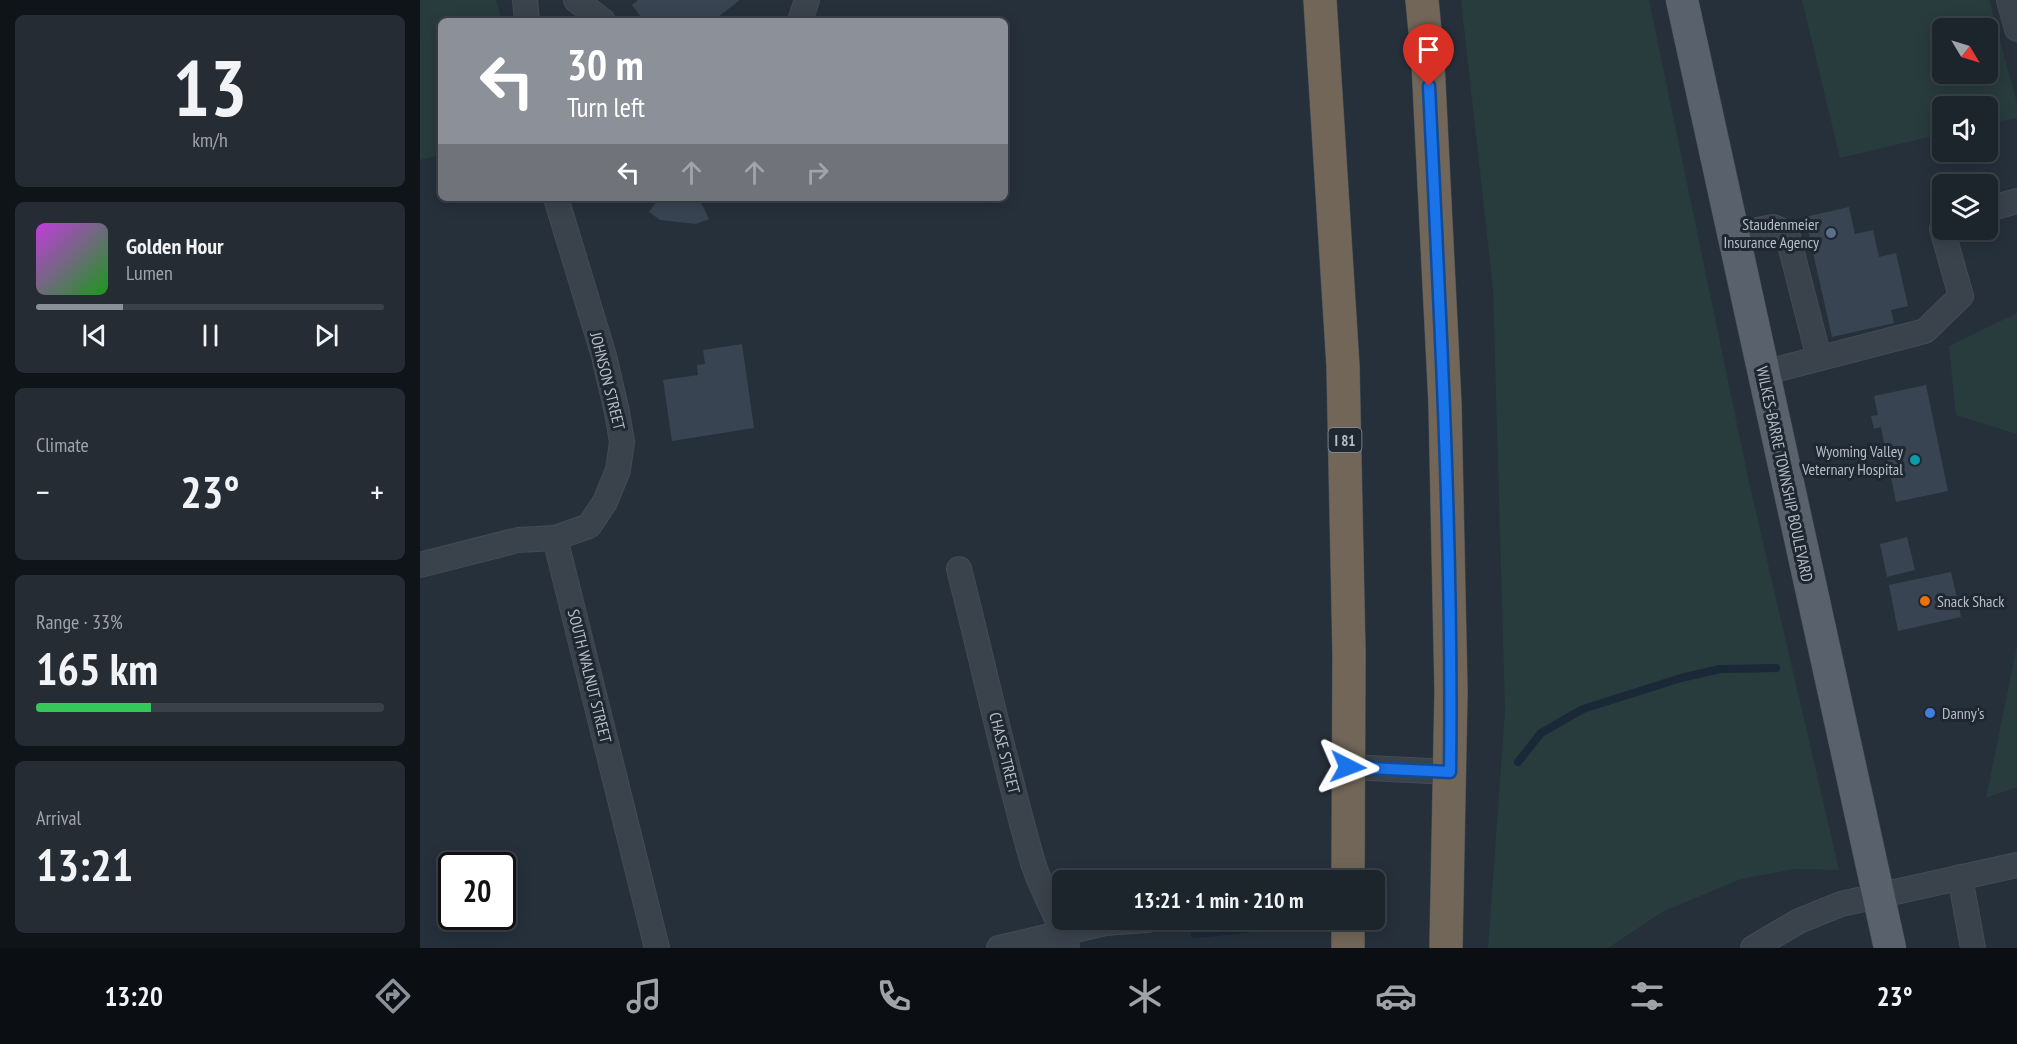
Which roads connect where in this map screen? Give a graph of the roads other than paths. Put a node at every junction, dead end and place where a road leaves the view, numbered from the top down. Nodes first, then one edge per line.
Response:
1 (525, 0) edge
2 (576, 0) edge
3 (807, 0) edge
4 (1320, 0) edge
5 (1422, 0) edge
6 (1682, 0) edge
7 (2009, 0) edge
8 (527, 18) edge
9 (599, 18) edge
10 (801, 18) edge
11 (2017, 29) edge
12 (556, 201) edge
13 (2017, 201) edge
14 (1998, 206) edge
15 (1733, 235) junction
16 (1945, 240) edge
17 (1819, 358) junction
18 (1763, 373) junction
19 (555, 538) junction
20 (420, 565) edge
21 (959, 569) dead end
22 (1348, 767) junction
23 (1450, 772) junction
24 (2017, 865) edge
25 (1348, 870) edge
26 (1960, 877) junction
27 (1879, 894) junction
28 (1089, 930) edge
29 (1348, 930) edge
30 (1065, 940) edge
31 (657, 948) edge
32 (999, 948) edge
33 (1348, 948) edge
34 (1446, 948) edge
35 (1753, 948) edge
36 (1890, 948) edge
37 (1974, 948) edge

1 - 8 street
2 - 9 street
3 - 10 street
4 - 22 highway, I 81
5 - 23 highway
6 - 15 main road, WILKES-BARRE TOWNSHIP BOULEVARD
7 - 11 street
12 - 19 street, JOHNSON STREET
13 - 14 street
15 - 17 street
15 - 18 main road, WILKES-BARRE TOWNSHIP BOULEVARD
16 - 17 street
17 - 18 street
18 - 27 main road, WILKES-BARRE TOWNSHIP BOULEVARD
19 - 20 street
19 - 31 street, SOUTH WALNUT STREET
21 - 30 street, CHASE STREET
22 - 23 street
22 - 25 highway, I 81
23 - 34 highway
24 - 26 street
26 - 27 street
26 - 37 street
27 - 35 street
27 - 36 main road, WILKES-BARRE TOWNSHIP BOULEVARD
28 - 30 street
29 - 33 highway
30 - 32 street

